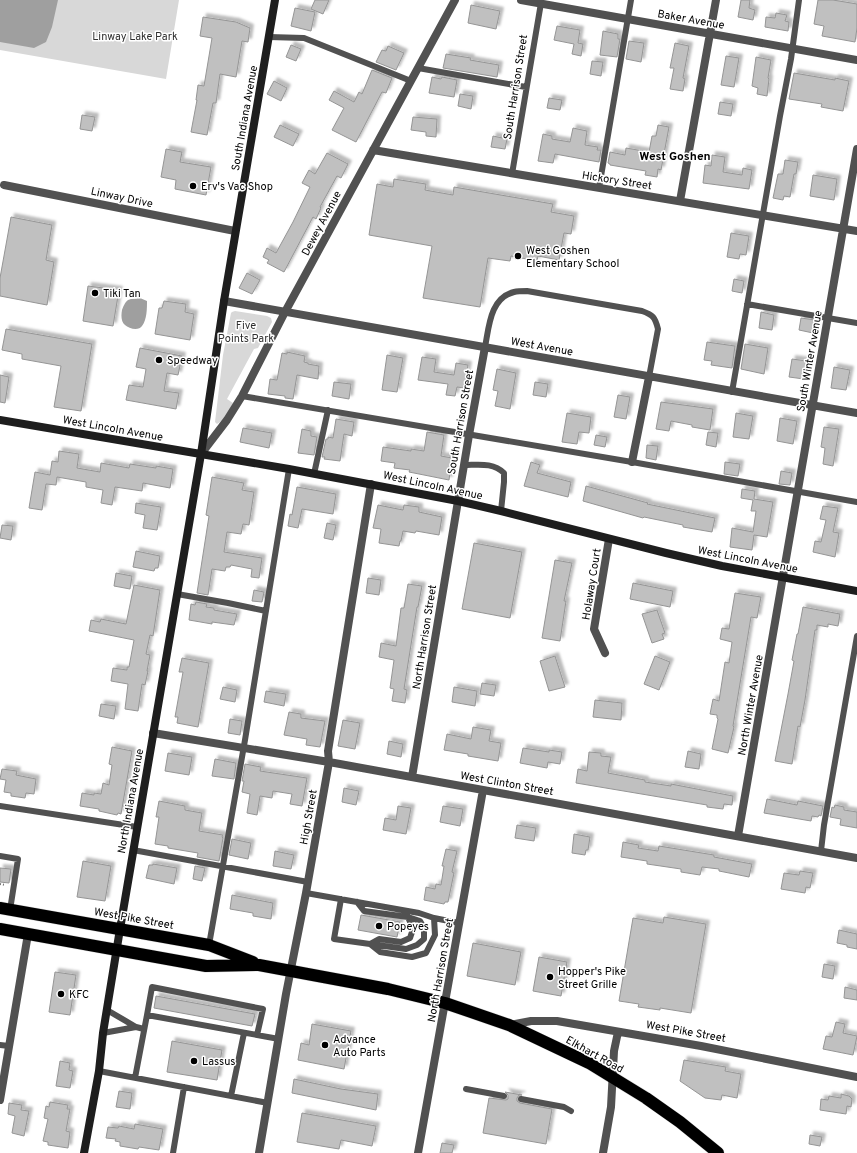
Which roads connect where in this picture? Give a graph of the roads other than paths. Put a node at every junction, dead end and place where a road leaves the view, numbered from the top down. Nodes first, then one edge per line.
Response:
1 (275, 0) edge
2 (455, 0) edge
3 (522, 0) edge
4 (631, 0) edge
5 (716, 0) edge
6 (800, 0) edge
7 (541, 3) junction
8 (628, 19) junction
9 (710, 34) junction
10 (269, 37) junction
11 (792, 49) junction
12 (857, 60) edge
13 (418, 68) junction
14 (411, 81) junction
15 (526, 87) junction
16 (857, 149) edge
17 (373, 150) junction
18 (512, 174) junction
19 (4, 185) dead end
20 (599, 188) junction
21 (680, 201) junction
22 (762, 215) junction
23 (844, 229) junction
24 (236, 231) junction
25 (857, 231) edge
26 (224, 301) junction
27 (747, 304) junction
28 (285, 312) junction
29 (829, 318) junction
30 (857, 323) edge
31 (485, 347) junction
32 (649, 377) junction
33 (732, 392) junction
34 (242, 396) junction
35 (813, 406) junction
36 (328, 410) junction
37 (857, 413) edge
38 (0, 420) edge
39 (469, 435) junction
40 (201, 454) junction
41 (632, 462) junction
42 (464, 465) junction
43 (289, 469) junction
44 (314, 474) junction
45 (371, 484) junction
46 (798, 492) junction
47 (458, 501) junction
48 (857, 502) edge
49 (501, 511) junction
50 (609, 539) junction
51 (783, 578) junction
52 (857, 591) edge
53 (177, 594) junction
54 (266, 611) junction
55 (857, 636) edge
56 (605, 654) dead end
57 (153, 733) junction
58 (243, 748) junction
59 (329, 762) junction
60 (412, 777) junction
61 (482, 790) junction
62 (0, 806) edge
63 (137, 826) junction
64 (738, 836) junction
65 (133, 850) junction
66 (821, 851) junction
67 (0, 856) edge
68 (857, 858) edge
69 (223, 867) junction
70 (308, 882) junction
71 (306, 893) junction
72 (341, 899) junction
73 (357, 902) junction
74 (5, 909) edge
75 (408, 917) junction
76 (434, 918) junction
77 (459, 923) junction
78 (0, 929) edge
79 (120, 929) junction
80 (28, 934) junction
81 (370, 944) junction
82 (209, 945) junction
83 (117, 950) junction
84 (259, 965) junction
85 (291, 971) junction
86 (445, 1003) junction
87 (108, 1010) junction
88 (147, 1015) junction
89 (509, 1025) junction
90 (136, 1028) junction
91 (144, 1029) junction
92 (618, 1032) junction
93 (244, 1033) junction
94 (103, 1034) junction
95 (257, 1035) junction
96 (279, 1039) junction
97 (0, 1045) edge
98 (9, 1046) junction
99 (99, 1071) junction
100 (857, 1077) edge
101 (135, 1078) junction
102 (613, 1078) junction
103 (184, 1087) junction
104 (466, 1089) dead end
105 (231, 1096) junction
106 (504, 1096) dead end
107 (521, 1099) dead end
108 (0, 1100) edge
109 (268, 1103) junction
110 (571, 1110) dead end
111 (84, 1153) edge
112 (173, 1153) edge
113 (259, 1153) edge
114 (418, 1153) edge
115 (603, 1153) edge
116 (718, 1153) edge

1 - 10 street, South Indiana Avenue
2 - 13 street, Dewey Avenue
3 - 7 street, Baker Avenue
4 - 8 lane
5 - 9 street
6 - 11 lane
7 - 8 street, Baker Avenue
7 - 15 lane, South Harrison Street
8 - 9 street, Baker Avenue
8 - 20 lane
9 - 11 street, Baker Avenue
9 - 21 street
10 - 14 lane
10 - 24 street, South Indiana Avenue
11 - 12 street, Baker Avenue
11 - 22 lane
13 - 14 street, Dewey Avenue
13 - 15 lane
14 - 17 street, Dewey Avenue
15 - 18 lane, South Harrison Street
16 - 23 street, South Winter Avenue
17 - 18 street, Hickory Street
17 - 28 street, Dewey Avenue
18 - 20 street, Hickory Street
19 - 24 street, Linway Drive
20 - 21 street, Hickory Street
21 - 22 street, Hickory Street
22 - 23 street, Hickory Street
22 - 27 lane
23 - 25 street, Hickory Street
23 - 29 street, South Winter Avenue
24 - 26 street, South Indiana Avenue
26 - 28 street, West Avenue
26 - 40 street, South Indiana Avenue
27 - 29 lane
27 - 33 lane
28 - 31 street, West Avenue
28 - 34 street, Dewey Avenue
29 - 30 lane
29 - 35 street, South Winter Avenue
31 - 32 street, West Avenue
31 - 32 lane
31 - 39 street, South Harrison Street
32 - 33 street, West Avenue
32 - 41 street
33 - 35 street, West Avenue
34 - 36 lane
34 - 40 street, Dewey Avenue
35 - 37 street, West Avenue
35 - 46 street, South Winter Avenue
36 - 39 lane
36 - 44 lane
38 - 40 street, West Lincoln Avenue
39 - 41 lane
39 - 42 street, South Harrison Street
40 - 43 street, West Lincoln Avenue
40 - 53 street, North Indiana Avenue
41 - 46 lane
42 - 47 street, South Harrison Street
42 - 49 lane
43 - 44 street, West Lincoln Avenue
43 - 54 lane
44 - 45 street, West Lincoln Avenue
45 - 47 street, West Lincoln Avenue
45 - 59 street, High Street
46 - 48 lane
46 - 51 street, South Winter Avenue
47 - 49 street, West Lincoln Avenue
47 - 60 street, North Harrison Street
49 - 50 street, West Lincoln Avenue
50 - 51 street, West Lincoln Avenue
50 - 56 street, Holaway Court
51 - 52 street, West Lincoln Avenue
51 - 64 street, North Winter Avenue
53 - 54 lane
53 - 57 street, North Indiana Avenue
54 - 58 lane
55 - 66 lane
57 - 58 street, West Clinton Street
57 - 63 street, North Indiana Avenue
58 - 59 street, West Clinton Street
58 - 69 lane
59 - 60 street, West Clinton Street
59 - 70 street, High Street
60 - 61 street, West Clinton Street
61 - 64 street, West Clinton Street
61 - 77 street, North Harrison Street
62 - 63 lane
63 - 65 street, North Indiana Avenue
64 - 66 street, West Clinton Street
65 - 69 lane
65 - 79 street, North Indiana Avenue
66 - 68 street, West Clinton Street
67 - 74 lane
69 - 70 lane
69 - 82 lane
70 - 71 street, High Street
71 - 72 lane
71 - 85 street, High Street
72 - 73 lane
72 - 81 lane
73 - 75 lane
73 - 76 lane
74 - 79 highway, West Pike Street
75 - 81 lane
75 - 81 lane
76 - 77 lane
76 - 81 lane
77 - 86 street, North Harrison Street
78 - 80 highway, West Pike Street
79 - 82 highway, West Pike Street
79 - 83 street, North Indiana Avenue
80 - 83 highway, West Pike Street
80 - 98 street
82 - 84 highway, West Pike Street
83 - 84 highway, West Pike Street
83 - 87 street, North Indiana Avenue
84 - 85 highway, West Pike Street
85 - 86 highway, West Pike Street
85 - 96 street, High Street
86 - 89 highway, Elkhart Road
86 - 114 street, North Harrison Street
87 - 90 lane
87 - 94 street, North Indiana Avenue
88 - 91 lane
88 - 93 lane
88 - 95 lane
89 - 92 street, West Pike Street
89 - 102 highway, Elkhart Road
90 - 91 lane
90 - 94 lane
91 - 101 lane
92 - 100 street, West Pike Street
92 - 102 street
93 - 95 lane
93 - 105 lane
94 - 99 street, North Indiana Avenue
95 - 96 lane
96 - 109 street, High Street
97 - 98 lane
98 - 108 street
99 - 101 lane
99 - 111 street, North Indiana Avenue
101 - 103 lane
102 - 115 street
102 - 116 highway, Elkhart Road
103 - 105 lane
103 - 112 lane
104 - 106 lane
105 - 109 lane
107 - 110 lane
109 - 113 street, High Street

